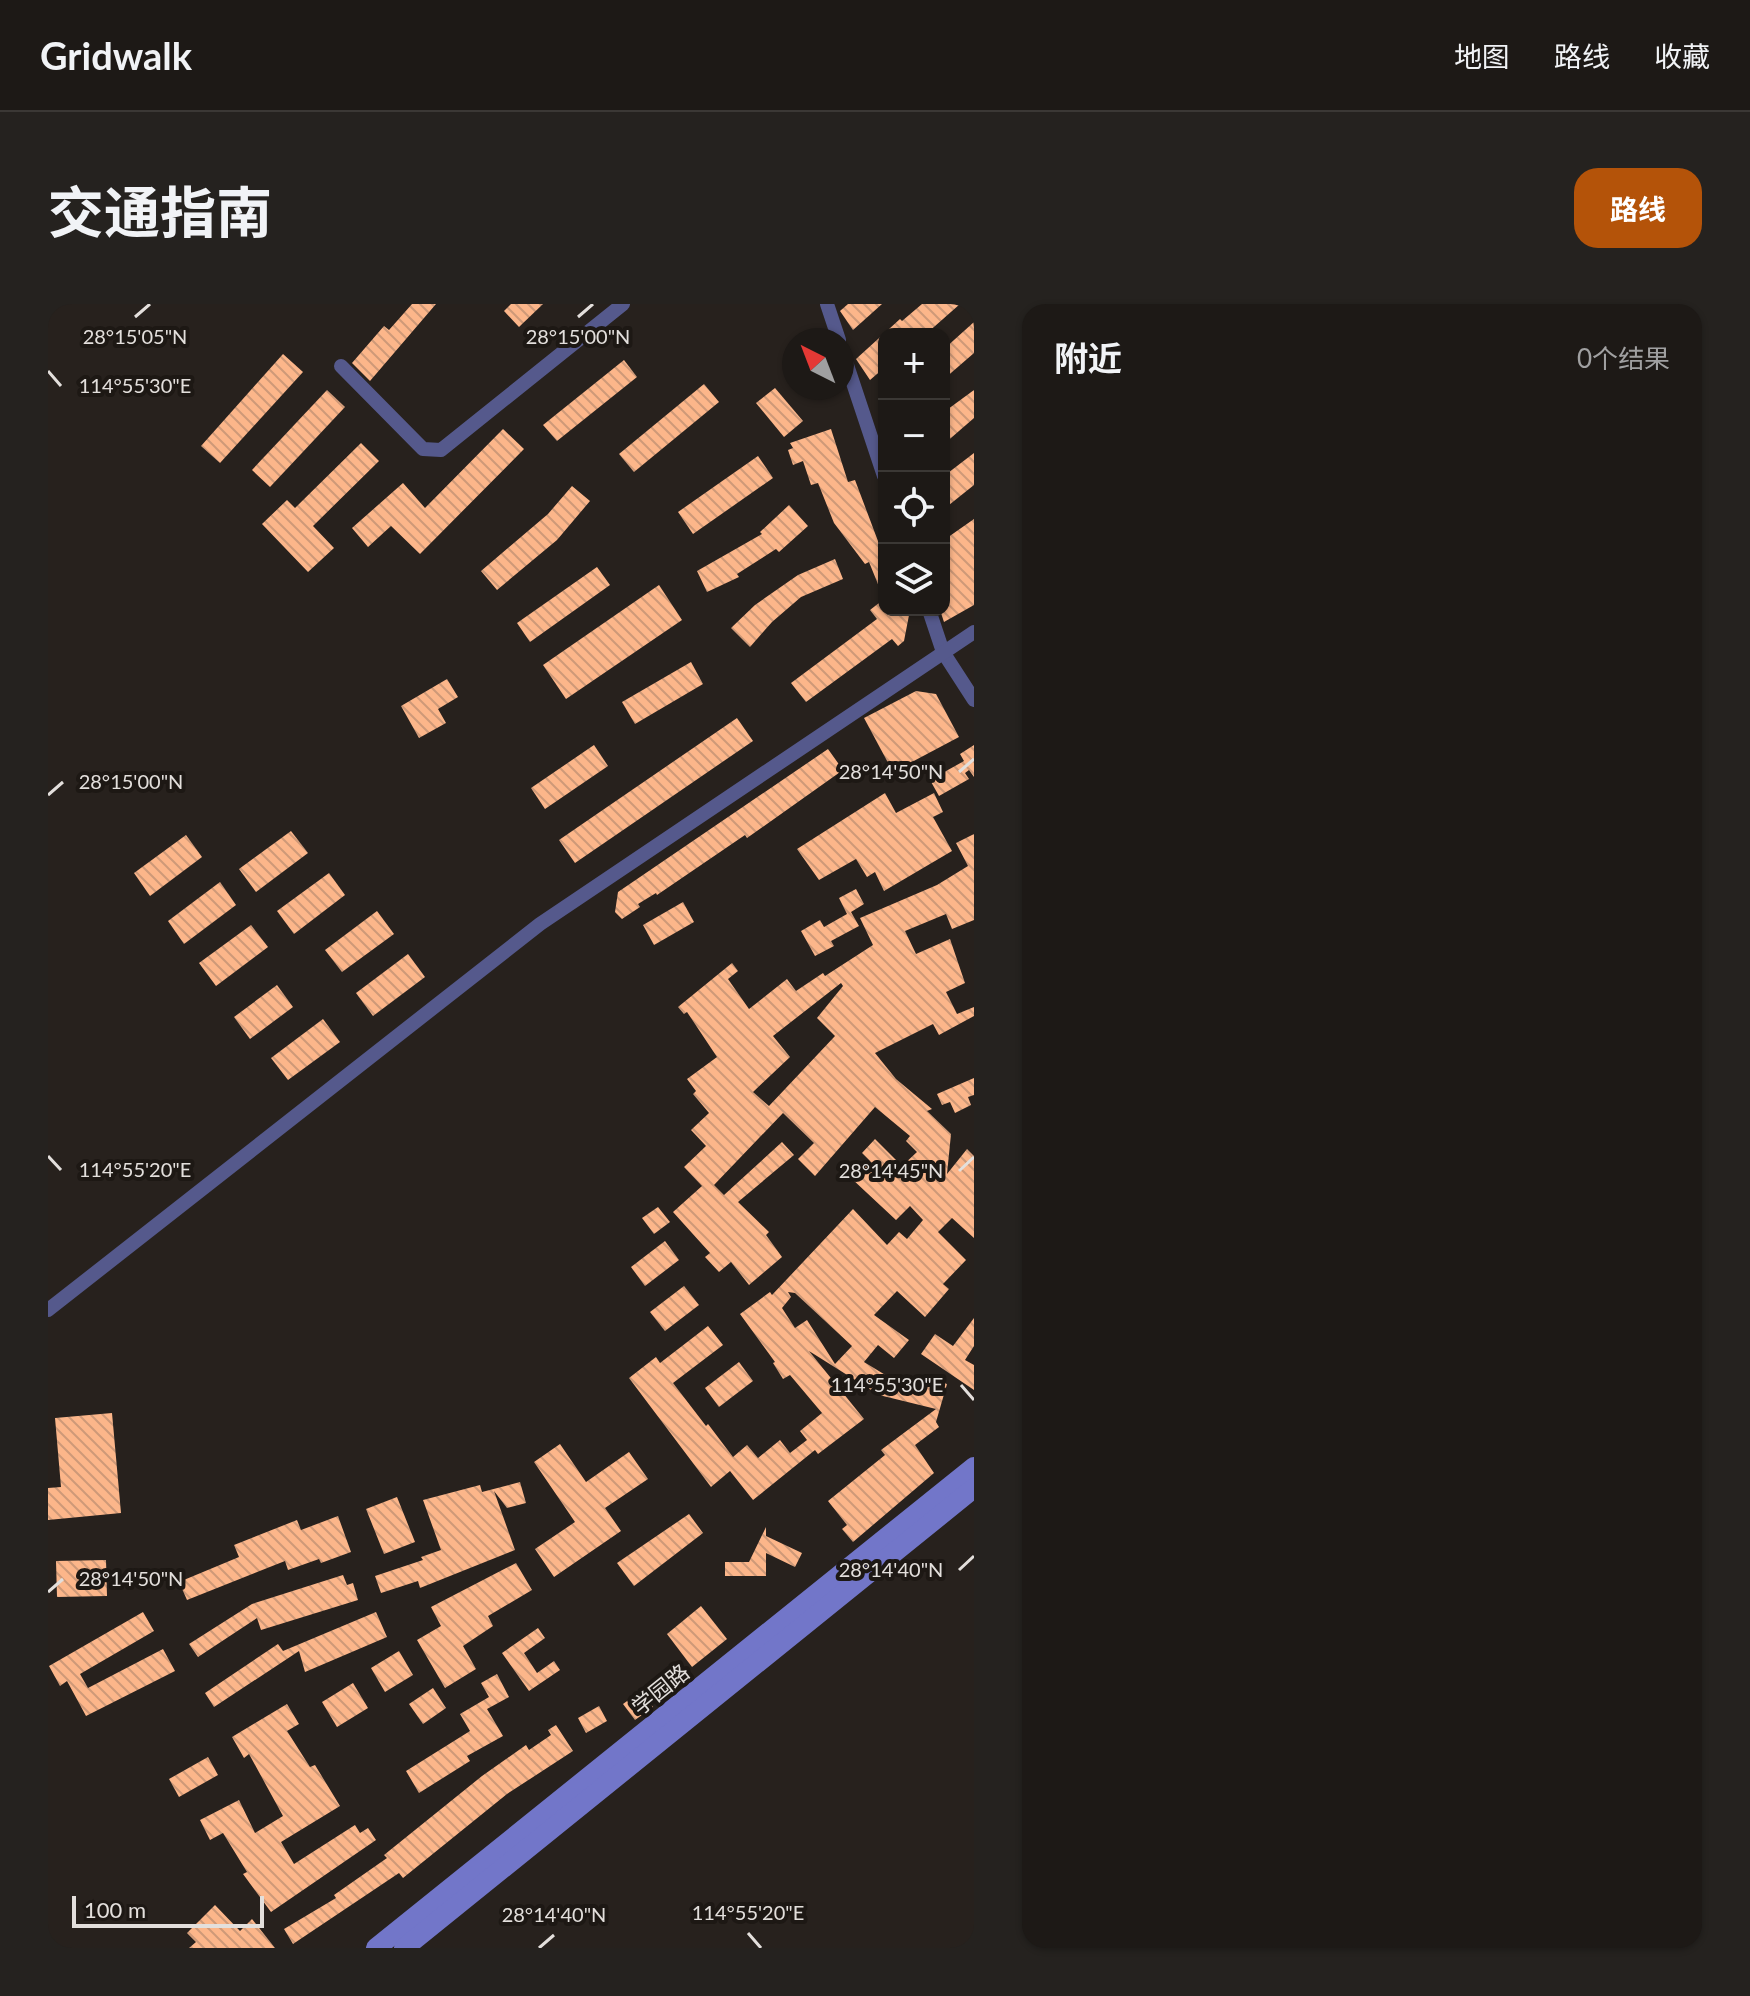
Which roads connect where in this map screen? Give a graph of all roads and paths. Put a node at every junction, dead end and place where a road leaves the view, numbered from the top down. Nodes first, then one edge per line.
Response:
1 (623, 304) edge
2 (827, 304) edge
3 (835, 328) edge
4 (341, 366) dead end
5 (854, 386) edge
6 (883, 472) edge
7 (931, 616) edge
8 (974, 632) edge
9 (943, 652) junction
10 (974, 700) edge
11 (48, 1310) edge
12 (974, 1467) edge
13 (974, 1488) edge
14 (376, 1948) edge
15 (404, 1948) edge

1 - 4 street
2 - 3 street
5 - 6 street
7 - 9 street
8 - 9 street
9 - 10 street
9 - 11 street
12 - 14 main road, 学园路
13 - 15 main road

